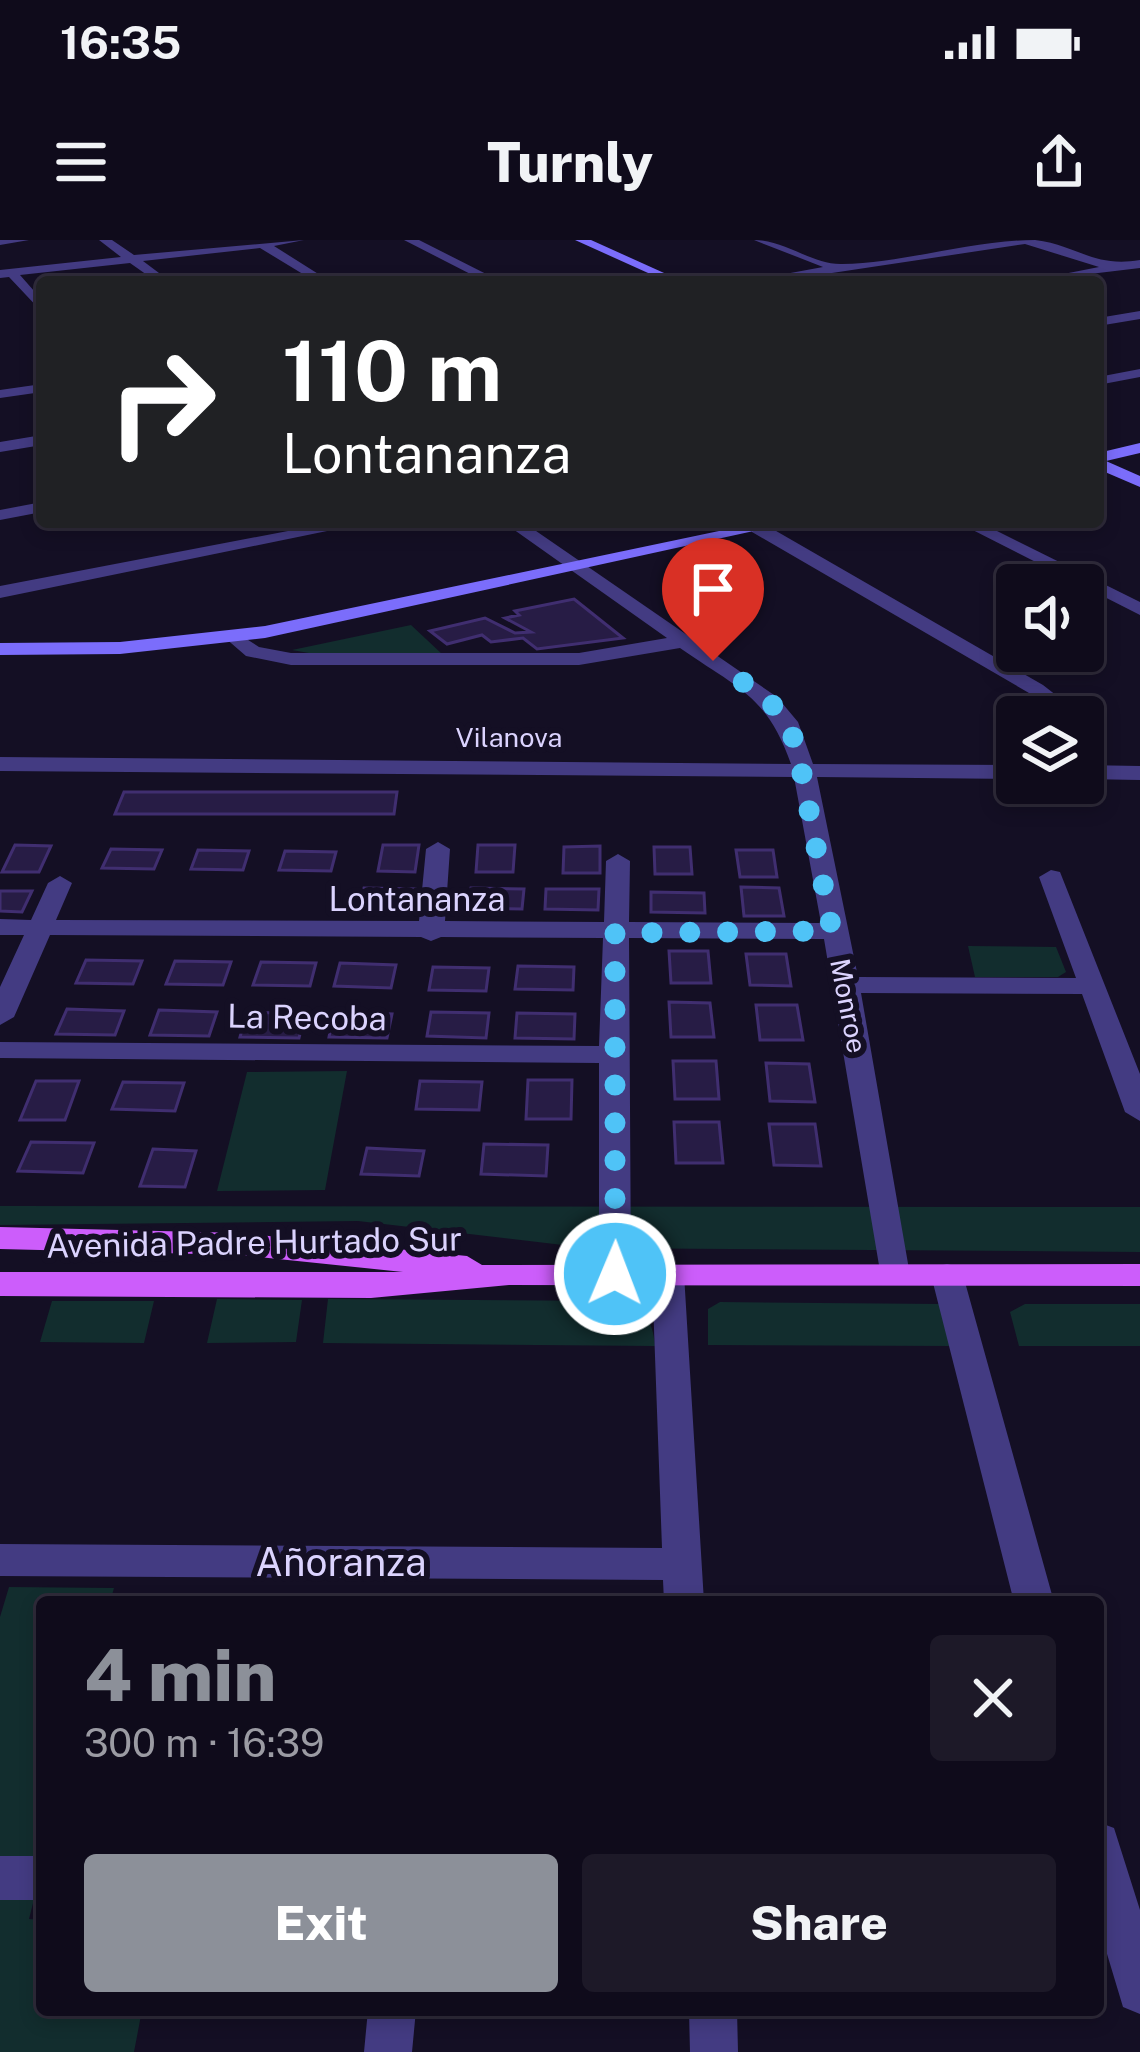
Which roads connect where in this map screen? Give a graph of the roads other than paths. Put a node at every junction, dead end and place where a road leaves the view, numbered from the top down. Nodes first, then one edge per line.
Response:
1 (23, 240) edge
2 (105, 240) edge
3 (298, 240) edge
4 (410, 240) edge
5 (581, 240) edge
6 (760, 240) edge
7 (894, 240) edge
8 (1025, 240) edge
9 (0, 242) edge
10 (262, 244) junction
11 (935, 254) junction
12 (134, 260) junction
13 (1140, 264) edge
14 (836, 268) junction
15 (1114, 268) junction
16 (6, 274) edge
17 (157, 276) edge
18 (316, 276) edge
19 (484, 276) edge
20 (664, 276) edge
21 (786, 276) edge
22 (1065, 276) edge
23 (36, 302) edge
24 (1140, 315) edge
25 (1104, 321) edge
26 (1140, 373) edge
27 (1104, 380) edge
28 (36, 389) edge
29 (0, 394) edge
30 (36, 441) edge
31 (0, 447) edge
32 (1140, 447) edge
33 (1104, 456) edge
34 (1104, 461) edge
35 (1140, 482) edge
36 (36, 508) edge
37 (0, 515) edge
38 (331, 528) edge
39 (521, 528) edge
40 (758, 528) joint
41 (979, 528) edge
42 (577, 567) junction
43 (0, 592) edge
44 (1140, 609) edge
45 (234, 637) junction
46 (685, 641) junction
47 (0, 649) edge
48 (1045, 696) edge
49 (0, 764) edge
50 (1104, 769) edge
51 (804, 770) junction
52 (996, 772) edge
53 (1140, 773) edge
54 (438, 850) dead end
55 (618, 861) dead end
56 (1051, 877) dead end
57 (60, 883) dead end
58 (0, 927) edge
59 (40, 928) junction
60 (832, 931) junction
61 (431, 933) junction
62 (615, 933) junction
63 (846, 985) junction
64 (1093, 986) junction
65 (0, 1017) edge
66 (0, 1050) edge
67 (613, 1055) junction
68 (1140, 1112) edge
69 (0, 1238) edge
70 (509, 1274) junction
71 (615, 1274) junction
72 (668, 1274) junction
73 (894, 1275) junction
74 (947, 1275) junction
75 (1140, 1276) edge
76 (0, 1284) edge
77 (0, 1560) edge
78 (684, 1583) edge
79 (1032, 1596) edge
80 (1104, 1865) edge
81 (0, 1878) edge
82 (36, 1878) edge
83 (1140, 1990) edge
84 (391, 2016) edge
85 (713, 2016) edge
86 (388, 2052) edge
87 (714, 2052) edge

1 - 9 street
2 - 12 street
3 - 10 street
4 - 19 street
5 - 20 street
6 - 14 street
7 - 11 street
8 - 11 street
8 - 15 street
10 - 12 street
10 - 18 street
11 - 14 street
12 - 16 street
12 - 17 street
13 - 15 street
14 - 21 street
15 - 22 street
16 - 23 street
24 - 25 street
26 - 27 street
28 - 29 street
30 - 31 street
32 - 33 street
34 - 35 street
36 - 37 street
38 - 43 street
39 - 42 street, Monroe
40 - 42 street
40 - 48 street
41 - 44 street
42 - 45 street
42 - 46 street, Monroe
45 - 46 street
45 - 47 street
46 - 51 street, Monroe
49 - 51 street, Vilanova
50 - 53 street
51 - 52 street, Vilanova
51 - 60 street, Monroe
54 - 61 street
55 - 62 street
56 - 64 street
57 - 59 street
58 - 59 street, Lontananza
59 - 61 street, Lontananza
59 - 65 street
60 - 62 street, Lontananza
60 - 63 street, Monroe
61 - 62 street, Lontananza
62 - 67 street
63 - 64 street
63 - 73 street, Monroe
64 - 68 street
66 - 67 street, La Recoba
67 - 71 street
69 - 70 main road, Avenida Padre Hurtado Sur
70 - 71 main road, Avenida Padre Hurtado Sur
70 - 76 main road, Avenida Padre Hurtado Sur
71 - 72 main road, Avenida Padre Hurtado Sur
72 - 73 main road, Avenida Padre Hurtado Sur
72 - 78 street
73 - 74 main road, Avenida Padre Hurtado Sur
74 - 75 main road, Avenida Padre Hurtado Sur
74 - 79 street
77 - 78 street, Añoranza
80 - 83 street
81 - 82 street
84 - 86 street
85 - 87 street

